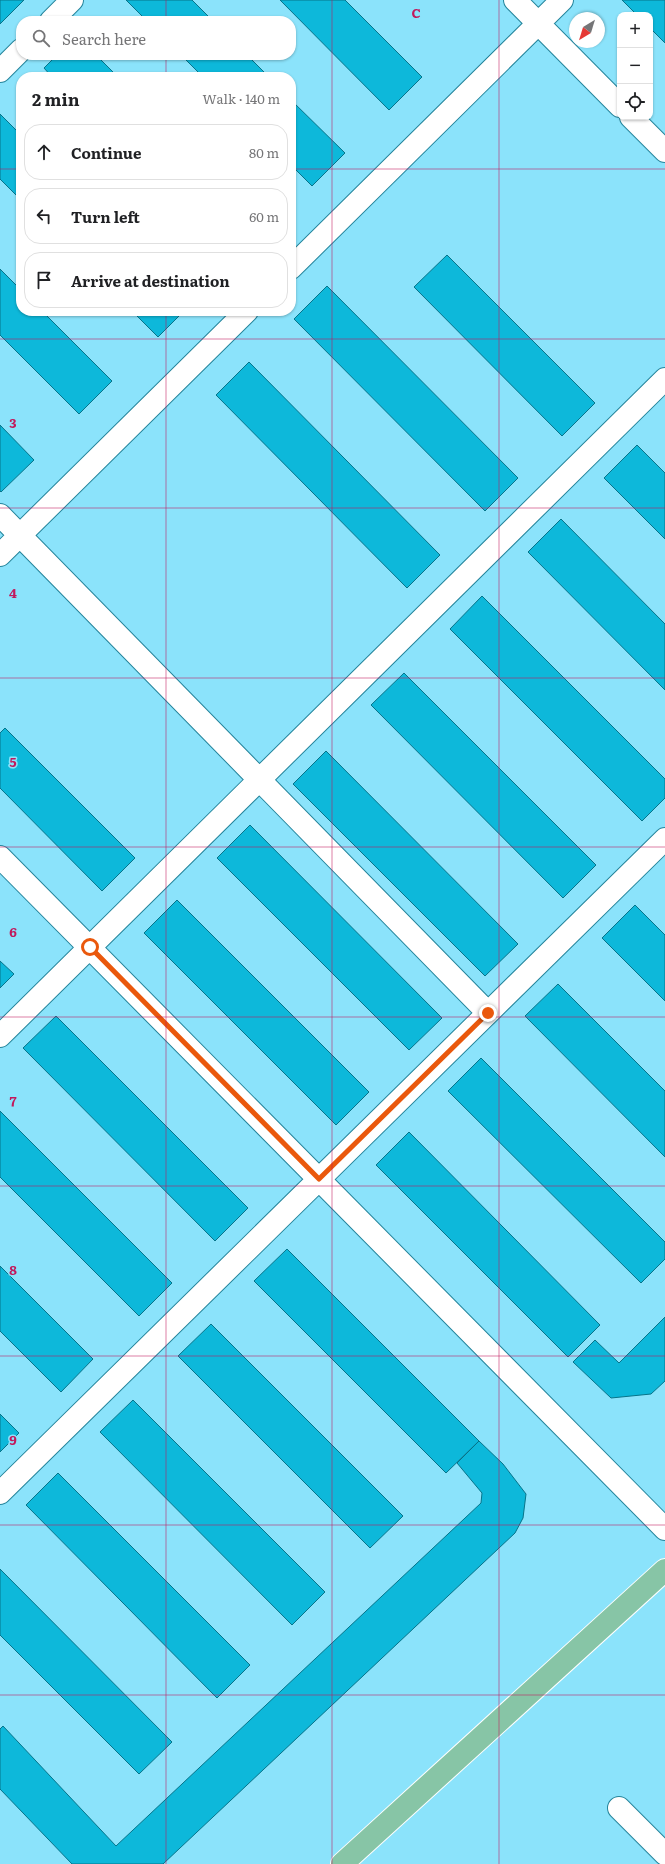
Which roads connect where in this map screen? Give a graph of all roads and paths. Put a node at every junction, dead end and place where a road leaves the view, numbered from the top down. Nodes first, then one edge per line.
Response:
1 (72, 0) edge
2 (515, 0) edge
3 (562, 0) edge
4 (55, 16) edge
5 (538, 24) junction
6 (16, 55) edge
7 (0, 71) edge
8 (617, 103) edge
9 (634, 120) edge
10 (665, 151) edge
11 (296, 263) edge
12 (242, 316) edge
13 (665, 379) edge
14 (0, 515) edge
15 (0, 555) edge
16 (665, 839) edge
17 (0, 857) edge
18 (90, 947) junction
19 (488, 1013) junction
20 (0, 1036) edge
21 (319, 1179) junction
22 (0, 1494) edge
23 (665, 1528) edge
24 (665, 1570) edge
25 (619, 1808) dead end
26 (665, 1854) edge
27 (342, 1864) edge

1 - 4 street
2 - 5 street
3 - 5 street
5 - 8 street
5 - 11 street
6 - 7 street
9 - 10 street
12 - 15 street
13 - 18 street
14 - 19 street
16 - 19 street
17 - 18 street
18 - 20 street
18 - 21 street
19 - 21 street
21 - 22 street
21 - 23 street
24 - 27 main road
25 - 26 street

